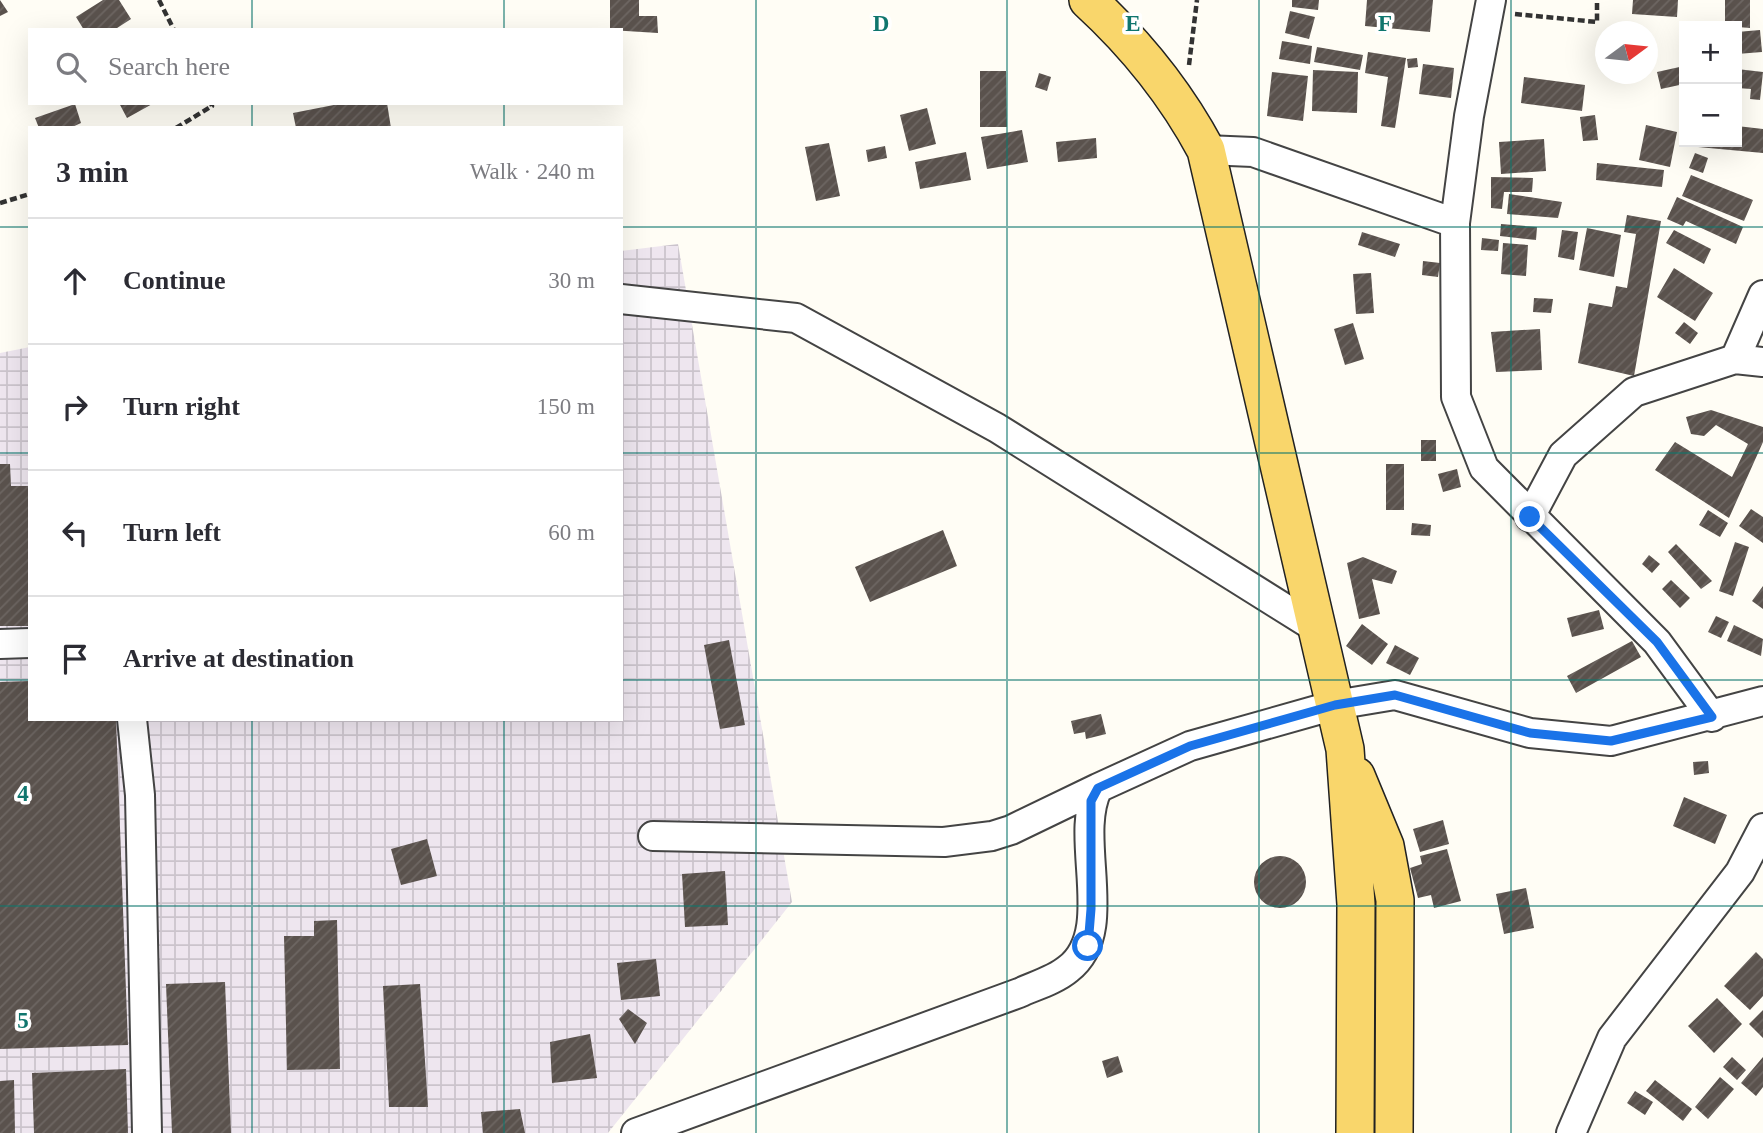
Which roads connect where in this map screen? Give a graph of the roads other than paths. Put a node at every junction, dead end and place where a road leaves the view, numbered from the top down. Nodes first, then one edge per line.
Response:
1 (1088, 0) edge
2 (1490, 6) edge
3 (1206, 150) junction
4 (1455, 223) junction
5 (1763, 295) edge
6 (623, 299) edge
7 (1735, 359) junction
8 (1763, 362) edge
9 (1530, 517) junction
10 (1316, 628) junction
11 (28, 643) edge
12 (0, 644) edge
13 (1763, 701) edge
14 (1335, 705) junction
15 (1712, 717) junction
16 (132, 721) edge
17 (1345, 749) junction
18 (1098, 788) junction
19 (1763, 828) edge
20 (653, 836) dead end
21 (147, 1133) edge
22 (636, 1133) edge
23 (1355, 1133) edge
24 (1394, 1133) edge
25 (1571, 1133) edge

1 - 3 main road
2 - 4 street
3 - 4 street
3 - 10 main road
4 - 9 street
5 - 7 street
6 - 10 street
7 - 8 street
7 - 9 street
9 - 15 street
10 - 14 main road
11 - 12 street
13 - 15 street
14 - 15 street
14 - 17 main road
14 - 18 street
16 - 21 street
17 - 23 main road
17 - 24 main road
18 - 20 street
18 - 22 street
19 - 25 street

